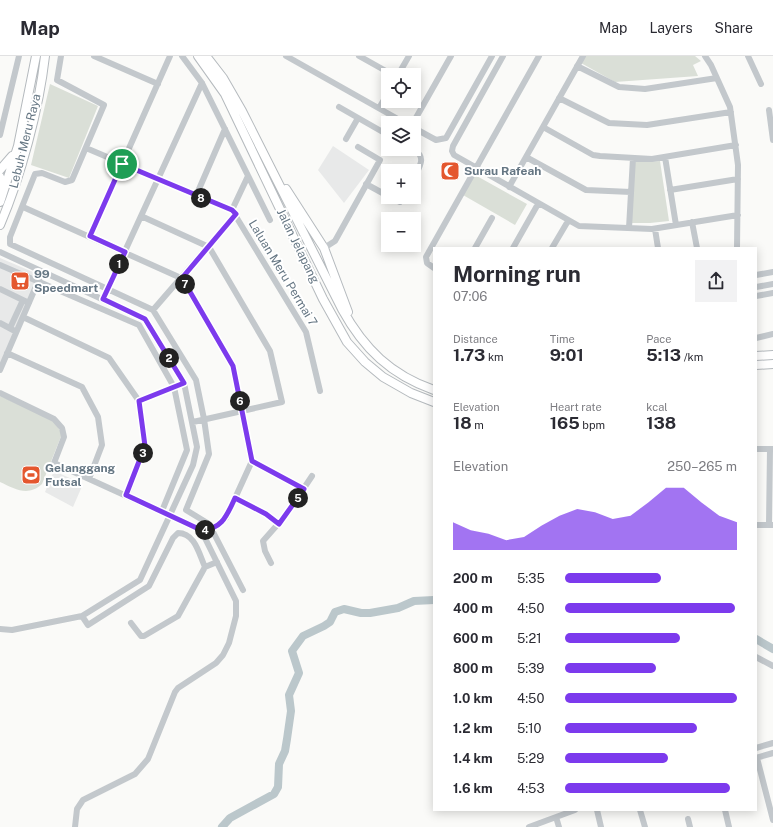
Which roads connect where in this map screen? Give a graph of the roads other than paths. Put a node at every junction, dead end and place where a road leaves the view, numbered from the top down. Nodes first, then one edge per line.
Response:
1 (19, 56) edge
2 (33, 56) edge
3 (36, 56) edge
4 (46, 56) edge
5 (61, 56) edge
6 (94, 56) edge
7 (170, 56) edge
8 (182, 56) edge
9 (198, 56) edge
10 (206, 56) edge
11 (286, 56) edge
12 (359, 56) edge
13 (409, 56) edge
14 (451, 56) edge
15 (492, 56) edge
16 (503, 56) edge
17 (540, 56) edge
18 (583, 56) edge
19 (705, 56) edge
20 (748, 56) edge
21 (577, 66) junction
22 (381, 68) edge
23 (402, 68) edge
24 (34, 72) junction
25 (717, 78) junction
26 (202, 83) junction
27 (158, 84) junction
28 (761, 84) dead end
29 (559, 98) junction
30 (381, 105) edge
31 (339, 107) dead end
32 (379, 108) junction
33 (769, 110) dead end
34 (731, 112) junction
35 (393, 116) edge
36 (417, 116) edge
37 (358, 118) junction
38 (543, 127) junction
39 (225, 129) junction
40 (381, 131) edge
41 (421, 132) edge
42 (0, 135) edge
43 (346, 139) dead end
44 (773, 140) edge
45 (736, 145) junction
46 (18, 146) junction
47 (358, 147) dead end
48 (86, 148) junction
49 (526, 156) junction
50 (665, 157) junction
51 (633, 158) junction
52 (122, 164) junction
53 (477, 168) junction
54 (0, 172) edge
55 (273, 172) junction
56 (9, 176) junction
57 (248, 176) junction
58 (0, 177) edge
59 (158, 179) junction
60 (738, 179) junction
61 (366, 184) junction
62 (509, 187) junction
63 (670, 190) junction
64 (3, 192) junction
65 (381, 192) edge
66 (631, 192) junction
67 (196, 196) junction
68 (0, 202) edge
69 (538, 204) junction
70 (23, 206) junction
71 (234, 212) junction
72 (738, 215) junction
73 (141, 216) junction
74 (492, 218) dead end
75 (270, 220) dead end
76 (568, 221) junction
77 (692, 222) junction
78 (0, 225) edge
79 (676, 225) junction
80 (629, 228) junction
81 (655, 229) junction
82 (90, 236) junction
83 (209, 247) junction
84 (476, 247) edge
85 (515, 247) edge
86 (553, 247) edge
87 (658, 247) edge
88 (696, 247) edge
89 (737, 247) edge
90 (324, 248) junction
91 (0, 252) edge
92 (125, 252) junction
93 (0, 265) edge
94 (433, 267) edge
95 (42, 272) junction
96 (773, 272) edge
97 (757, 275) edge
98 (182, 278) junction
99 (39, 281) junction
100 (773, 284) edge
101 (757, 287) edge
102 (0, 288) edge
103 (108, 288) junction
104 (773, 293) edge
105 (757, 296) edge
106 (103, 299) junction
107 (23, 300) junction
108 (29, 303) junction
109 (153, 310) junction
110 (23, 317) junction
111 (0, 323) edge
112 (10, 328) junction
113 (17, 332) junction
114 (773, 334) edge
115 (757, 338) edge
116 (361, 340) junction
117 (7, 353) junction
118 (773, 355) edge
119 (757, 356) edge
120 (773, 364) edge
121 (757, 365) edge
122 (0, 370) edge
123 (184, 383) junction
124 (174, 387) junction
125 (433, 390) edge
126 (320, 391) dead end
127 (0, 393) edge
128 (139, 401) junction
129 (433, 402) edge
130 (242, 411) junction
131 (204, 419) junction
132 (193, 422) junction
133 (757, 449) edge
134 (771, 449) edge
135 (252, 461) junction
136 (312, 476) dead end
137 (89, 479) junction
138 (304, 489) junction
139 (126, 495) junction
140 (235, 498) junction
141 (162, 511) junction
142 (169, 516) junction
143 (279, 524) junction
144 (757, 524) edge
145 (771, 525) edge
146 (212, 529) junction
147 (201, 530) junction
148 (217, 562) junction
149 (271, 563) dead end
150 (204, 567) junction
151 (243, 590) dead end
152 (82, 616) junction
153 (130, 623) dead end
154 (0, 629) edge
155 (757, 657) edge
156 (773, 666) edge
157 (773, 742) edge
158 (757, 748) edge
159 (773, 753) edge
160 (757, 758) edge
161 (572, 811) edge
162 (597, 811) edge
163 (640, 811) edge
164 (725, 811) edge
165 (556, 817) junction
166 (688, 820) dead end
167 (773, 820) edge
168 (75, 827) edge
169 (529, 827) edge
170 (559, 827) edge
171 (601, 827) edge
172 (645, 827) edge
173 (690, 827) edge
174 (730, 827) edge

1 - 42 street
2 - 24 main road
3 - 24 main road, Lebuh Meru Raya
4 - 78 main road, Lebuh Meru Raya
5 - 48 street
6 - 27 street
7 - 27 street
8 - 26 street
9 - 129 main road, Jalan Jelapang
10 - 55 main road, Jalan Jelapang
11 - 32 street
12 - 22 street
13 - 23 street
14 - 36 street
15 - 41 street
16 - 53 street
17 - 53 street
18 - 21 street
19 - 25 street
20 - 28 street
21 - 25 street
21 - 29 street
24 - 46 main road, Lebuh Meru Raya
25 - 34 street
26 - 39 street
26 - 59 street
27 - 52 street
29 - 34 street
29 - 38 street
30 - 32 street
31 - 37 street
32 - 35 street
33 - 44 street
34 - 45 street
37 - 40 street
37 - 43 street
38 - 49 street
38 - 51 street
39 - 57 street
39 - 67 street
45 - 50 street
45 - 60 street
46 - 54 main road
46 - 56 main road, Lebuh Meru Raya
47 - 61 street
48 - 52 street
48 - 70 street
49 - 62 street
49 - 66 street
50 - 51 street
50 - 63 street
51 - 66 street
52 - 59 street
52 - 82 street
53 - 62 street
53 - 94 street
54 - 56 street
55 - 90 main road
55 - 116 main road, Jalan Jelapang
56 - 64 main road, Lebuh Meru Raya
57 - 71 street
57 - 75 street
58 - 64 main road
59 - 67 street
59 - 73 street
60 - 63 street
60 - 72 street
61 - 65 street
61 - 90 street
62 - 69 street
63 - 79 street
64 - 68 main road, Lebuh Meru Raya
66 - 80 street
67 - 71 street
69 - 76 street
69 - 85 street
70 - 82 street
70 - 103 street
71 - 83 street
71 - 126 street, Laluan Meru Permai 7
72 - 77 street
72 - 89 street
73 - 83 street
73 - 92 street
74 - 84 street
76 - 80 street
76 - 86 street
77 - 79 street
77 - 88 street
79 - 81 street
80 - 81 street
81 - 87 street
82 - 92 street
83 - 98 street
83 - 130 street
90 - 116 main road
91 - 95 street
92 - 98 street
92 - 103 street
93 - 99 street
95 - 99 street
95 - 106 street
96 - 97 street
98 - 109 street
98 - 130 street
99 - 108 street
99 - 124 street
100 - 101 street
102 - 107 street
103 - 106 street
103 - 109 street
104 - 105 street
106 - 123 street
107 - 108 street
107 - 112 street
108 - 110 street
109 - 131 street
110 - 113 street
110 - 128 street
111 - 112 street
112 - 113 street
113 - 117 street
114 - 115 street
116 - 125 main road, Jalan Jelapang
117 - 122 street
117 - 137 street
118 - 119 main road
120 - 121 main road
123 - 124 street
123 - 132 street
124 - 128 street
124 - 141 street
127 - 137 street
128 - 139 street
130 - 131 street
130 - 135 street
131 - 132 street
131 - 146 street
132 - 142 street
133 - 134 street
134 - 145 street
135 - 138 street
135 - 140 street
136 - 138 street
137 - 139 street
138 - 143 street
139 - 141 street
140 - 143 street
140 - 146 street
141 - 142 street
142 - 147 street
142 - 152 street
143 - 149 street
144 - 145 street
146 - 147 street
146 - 151 street
147 - 148 street
148 - 150 street
148 - 168 street
150 - 152 street
150 - 153 street
152 - 154 street
155 - 156 street
157 - 158 street
159 - 160 street
160 - 167 street
161 - 165 street
162 - 171 street
163 - 172 street
164 - 174 street
165 - 169 street
165 - 170 street
166 - 173 street

